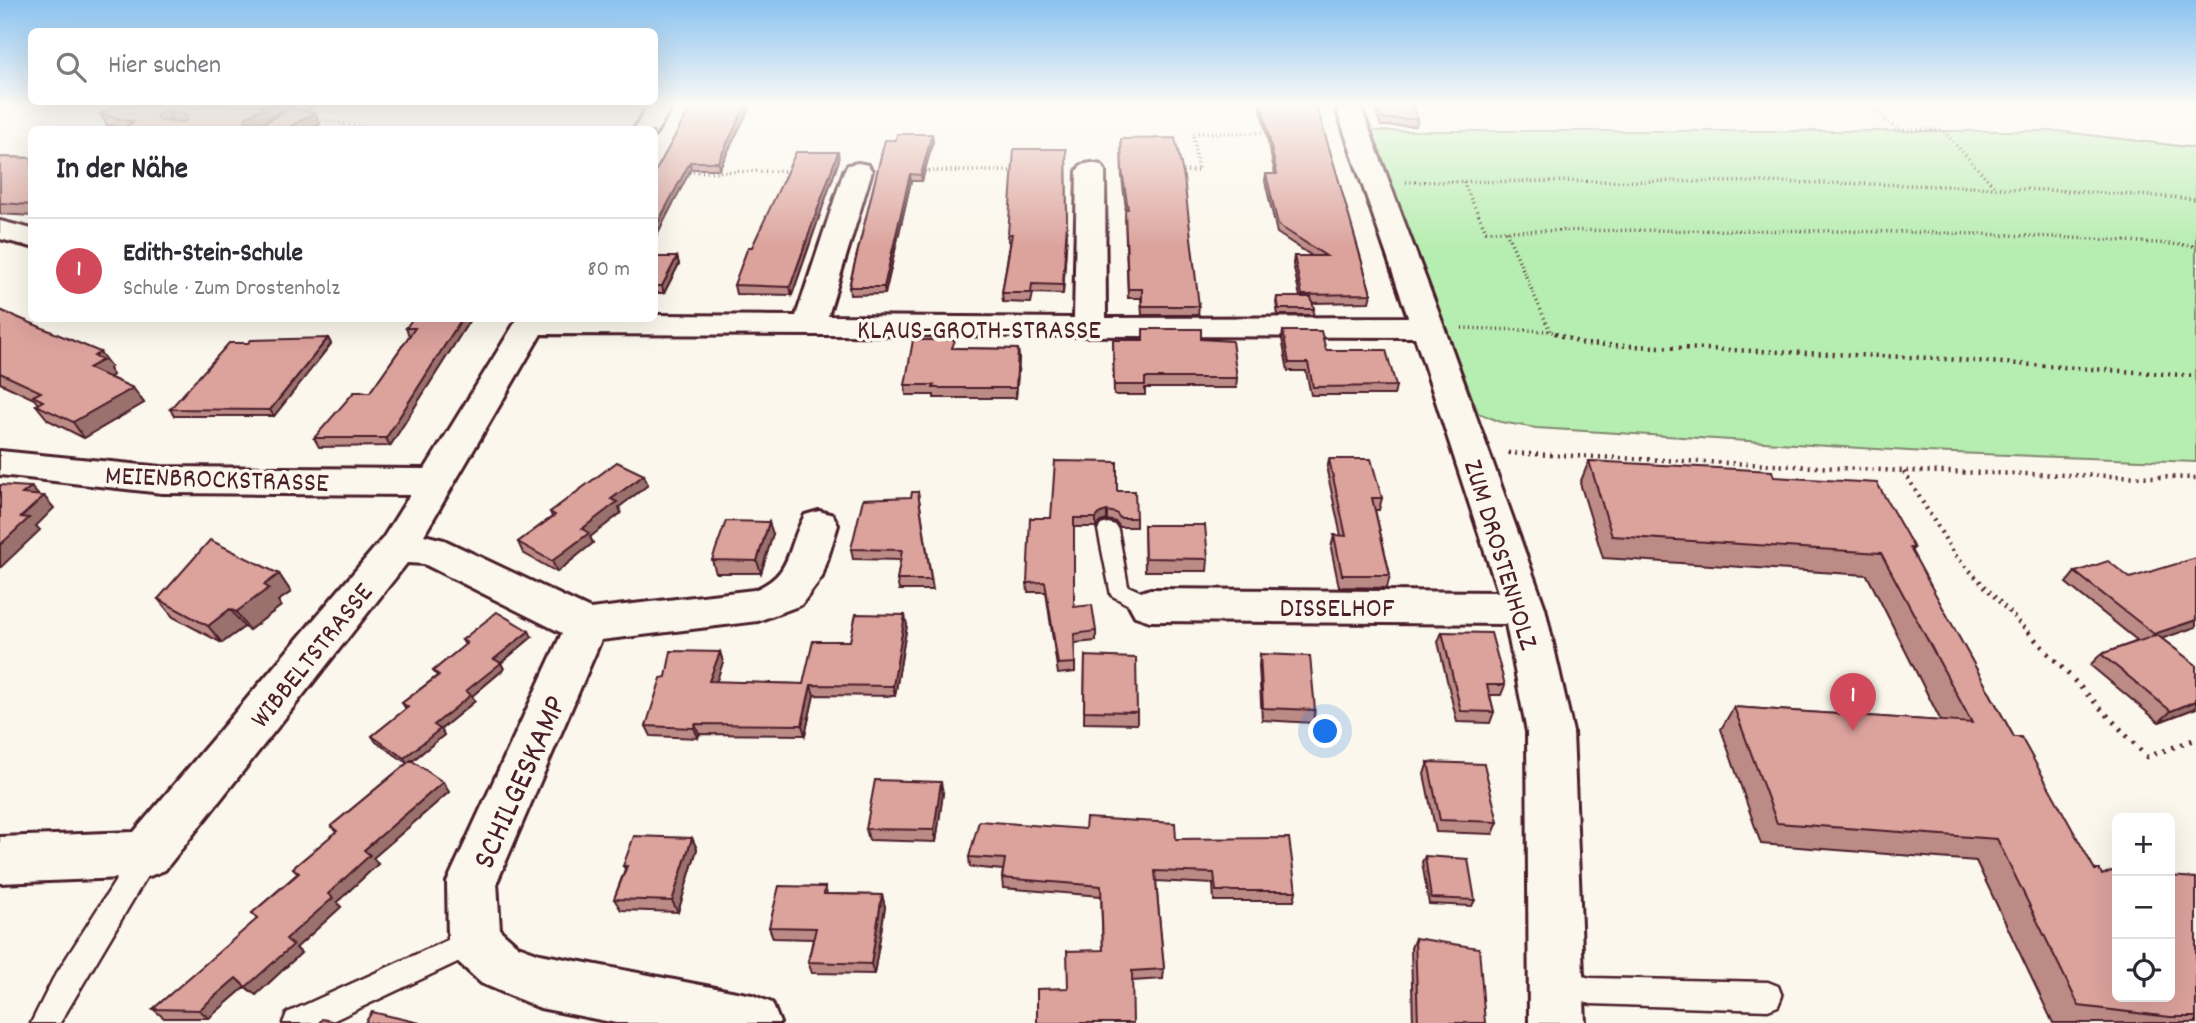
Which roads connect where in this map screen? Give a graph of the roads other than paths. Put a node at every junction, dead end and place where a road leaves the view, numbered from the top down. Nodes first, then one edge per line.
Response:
1 (1366, 153) edge
2 (858, 172) road end
3 (1091, 172) dead end
4 (1, 232) edge
5 (28, 237) edge
6 (531, 322) edge
7 (578, 322) edge
8 (809, 327) junction
9 (1428, 327) junction
10 (1090, 328) junction
11 (0, 463) edge
12 (435, 482) junction
13 (819, 525) dead end
14 (1108, 530) dead end
15 (397, 548) junction
16 (1150, 605) joint
17 (1524, 608) junction
18 (586, 626) junction
19 (147, 854) junction
20 (0, 860) edge
21 (474, 941) junction
22 (1556, 983) junction
23 (1768, 996) dead end
24 (44, 1023) edge
25 (298, 1023) edge
26 (752, 1023) edge
27 (1557, 1023) edge

1 - 9 street, ZUM DROSTENHOLZ
2 - 8 street
3 - 10 street
4 - 5 street
6 - 12 street, WIBBELTSTRASSE
7 - 8 street, KLAUS-GROTH-STRASSE
8 - 10 street, KLAUS-GROTH-STRASSE
9 - 10 street, KLAUS-GROTH-STRASSE
9 - 17 street, ZUM DROSTENHOLZ
11 - 12 street, MEIENBROCKSTRASSE
12 - 15 street, WIBBELTSTRASSE
13 - 18 street
14 - 16 lane
15 - 18 street
15 - 19 street, WIBBELTSTRASSE
16 - 17 street, DISSELHOF
17 - 22 street, ZUM DROSTENHOLZ
18 - 21 street, SCHILGESKAMP
19 - 20 street
19 - 24 lane
21 - 25 lane
21 - 26 street
22 - 23 lane
22 - 27 street, ZUM DROSTENHOLZ

